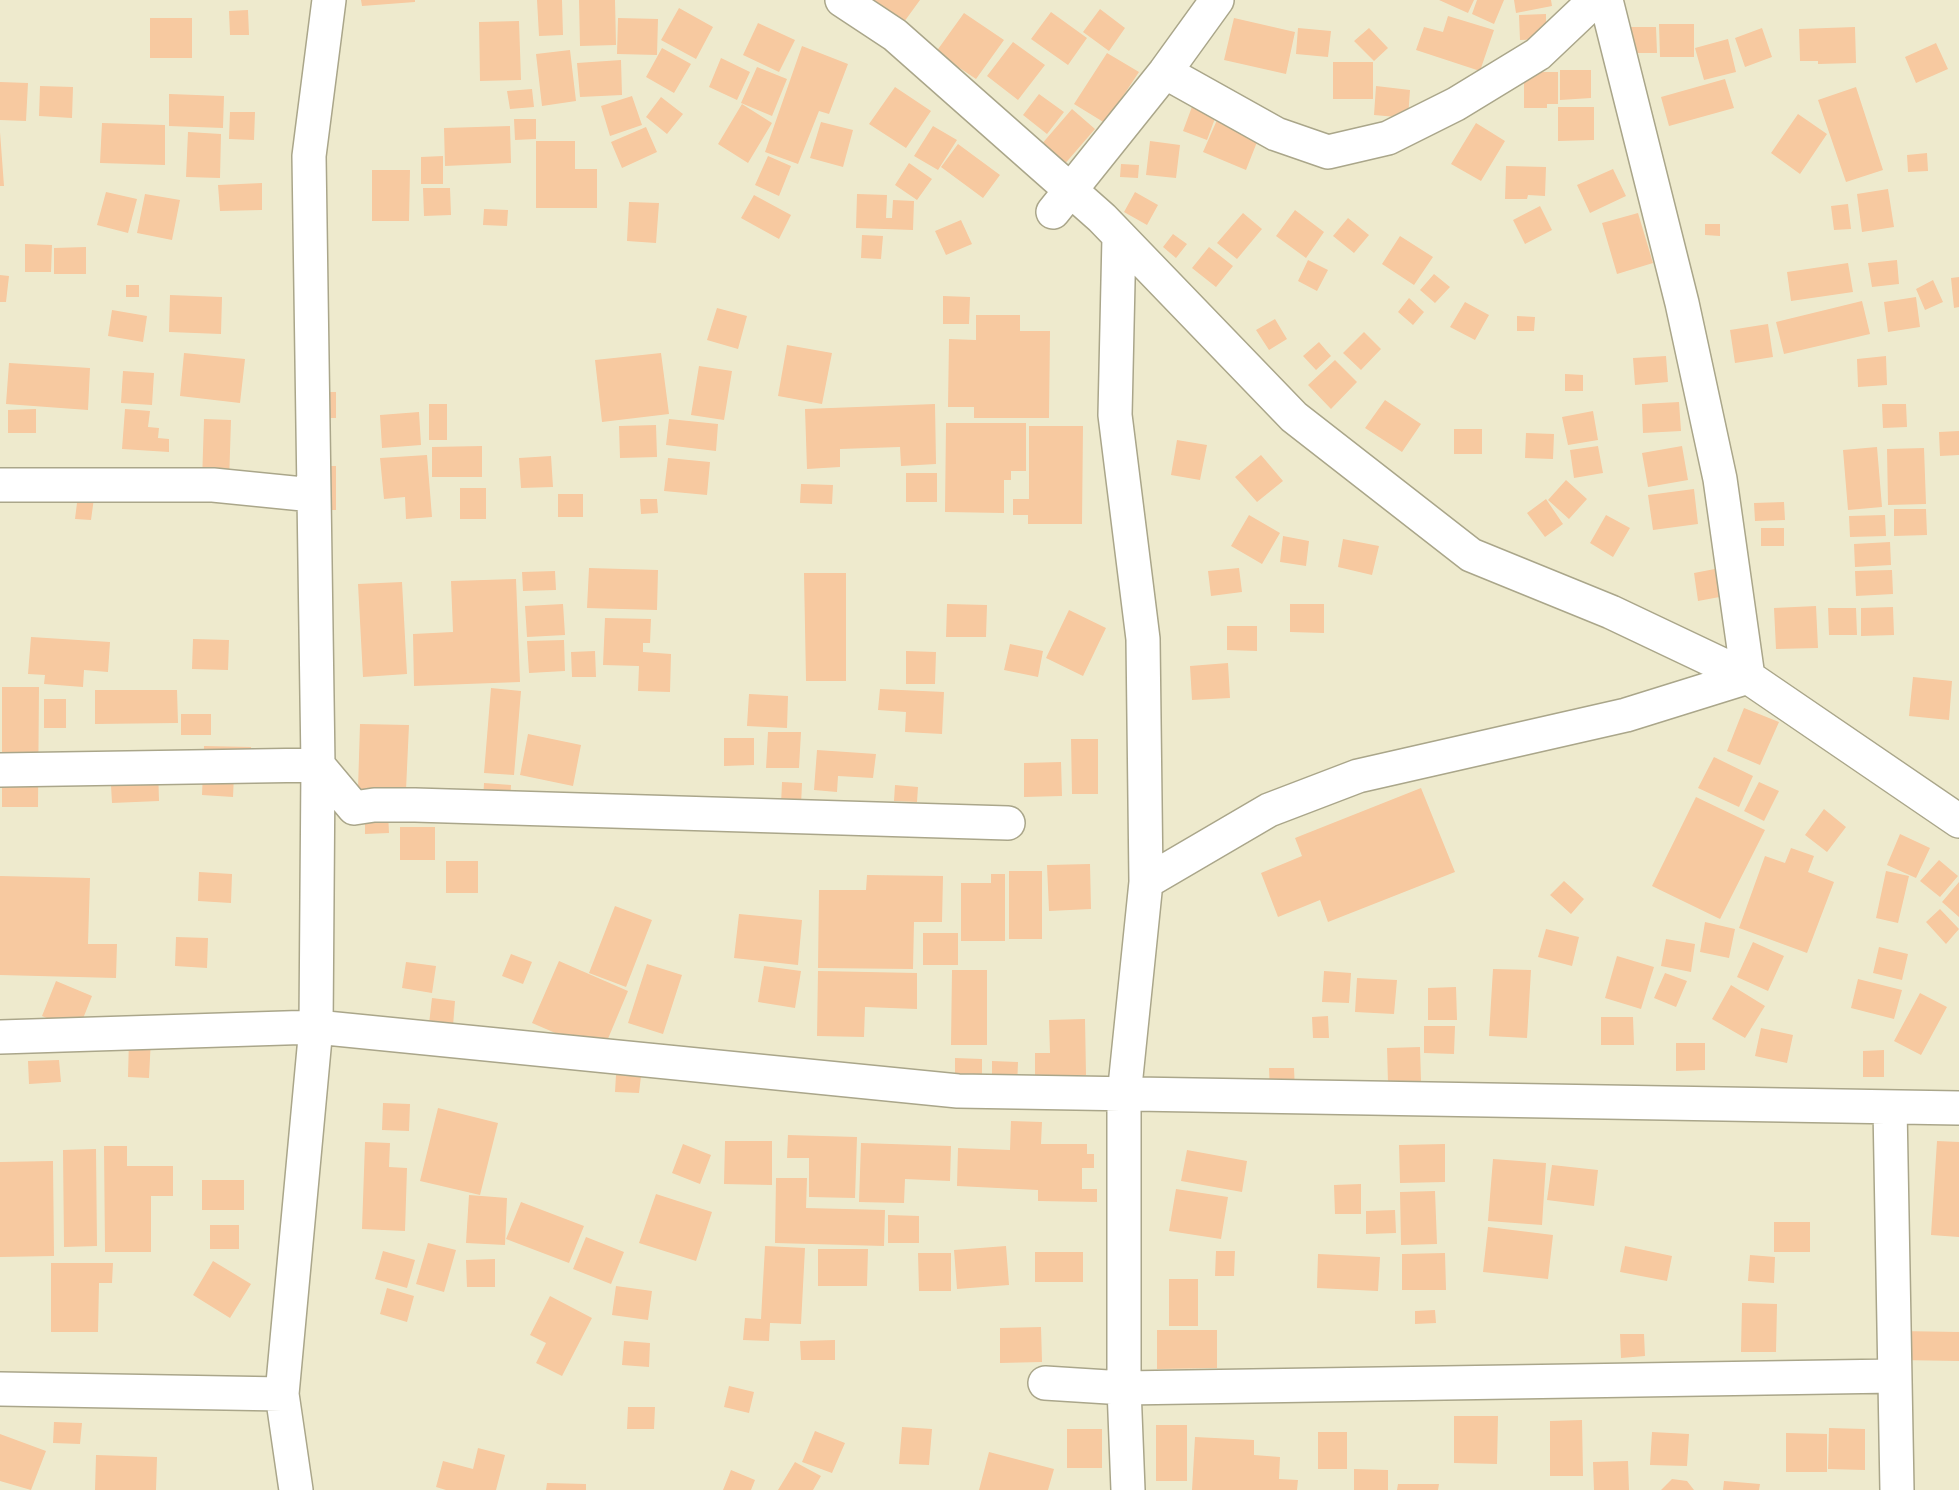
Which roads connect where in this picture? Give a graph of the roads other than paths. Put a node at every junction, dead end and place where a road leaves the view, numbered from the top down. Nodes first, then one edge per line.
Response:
1 (329, 0) edge
2 (842, 0) edge
3 (1217, 0) edge
4 (1595, 0) edge
5 (1606, 0) edge
6 (1165, 72) junction
7 (1053, 212) dead end
8 (1119, 237) junction
9 (0, 485) edge
10 (313, 495) junction
11 (1748, 677) junction
12 (318, 765) junction
13 (0, 770) edge
14 (1959, 820) edge
15 (1008, 824) dead end
16 (1146, 882) junction
17 (316, 1027) junction
18 (0, 1037) edge
19 (1124, 1096) junction
20 (1890, 1107) junction
21 (1959, 1108) edge
22 (1894, 1376) junction
23 (1045, 1383) dead end
24 (1124, 1388) junction
25 (0, 1389) edge
26 (282, 1394) junction
27 (296, 1490) edge
28 (1128, 1490) edge
29 (1896, 1490) edge

1 - 10 street
2 - 8 street
3 - 6 street
4 - 6 street
5 - 11 street
6 - 7 street
8 - 11 street
8 - 16 street
9 - 10 street
10 - 12 street
11 - 14 street
11 - 16 street
12 - 13 street
12 - 15 street
12 - 17 street
16 - 19 street
17 - 18 street
17 - 19 street
17 - 26 street
19 - 20 street
19 - 24 street
20 - 21 street
20 - 22 street
22 - 24 street
22 - 29 street
23 - 24 street
24 - 28 street
25 - 26 street
26 - 27 street

